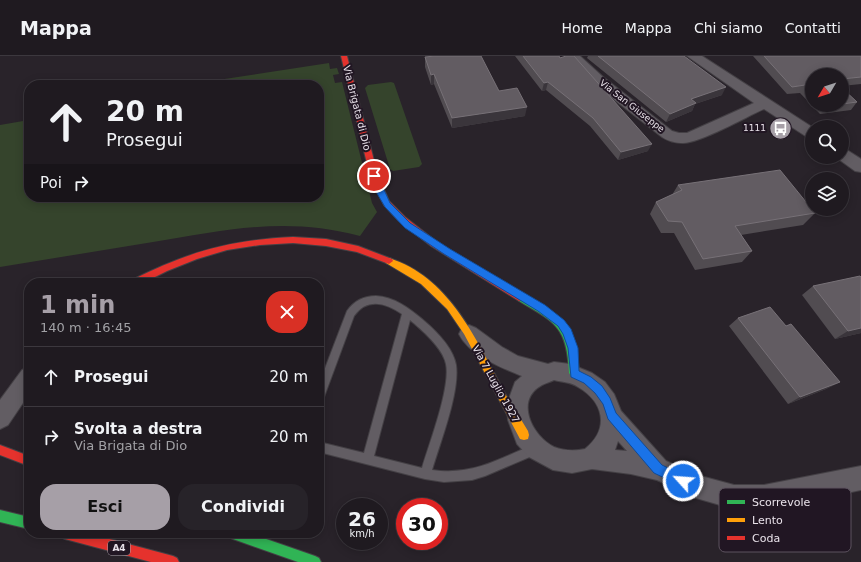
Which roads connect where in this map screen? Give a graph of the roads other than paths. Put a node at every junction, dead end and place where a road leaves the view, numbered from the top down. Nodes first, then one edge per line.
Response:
1 (344, 56) edge
2 (572, 56) edge
3 (693, 56) edge
4 (765, 103) junction
5 (805, 129) edge
6 (849, 159) edge
7 (861, 167) edge
8 (144, 278) edge
9 (407, 313) junction
10 (468, 333) junction
11 (544, 372) junction
12 (574, 373) junction
13 (24, 384) edge
14 (324, 384) edge
15 (612, 416) junction
16 (0, 418) edge
17 (530, 442) junction
18 (324, 448) edge
19 (0, 450) edge
20 (24, 458) edge
21 (592, 458) junction
22 (367, 460) junction
23 (658, 469) junction
24 (425, 474) junction
25 (861, 478) edge
26 (810, 488) edge
27 (719, 493) edge
28 (0, 516) edge
29 (24, 522) edge
30 (84, 538) edge
31 (248, 538) edge
32 (173, 562) edge
33 (315, 562) edge

1 - 12 main road, Via Brigata di Dio
2 - 4 street, Via San Giuseppe
3 - 4 street
4 - 5 street
6 - 7 street
8 - 10 main road, Via 7 Luglio 1927
9 - 14 lane
9 - 22 lane
9 - 24 lane
10 - 11 street, Via 7 Luglio 1927
10 - 17 main road, Via 7 Luglio 1927
11 - 12 street
11 - 17 street
12 - 15 street
13 - 16 street
15 - 21 street
15 - 23 street
17 - 21 street
17 - 24 lane
18 - 22 lane
19 - 20 main road
21 - 23 street
22 - 24 lane
23 - 27 street
25 - 26 street
28 - 29 main road
30 - 32 main road, A4
31 - 33 main road

